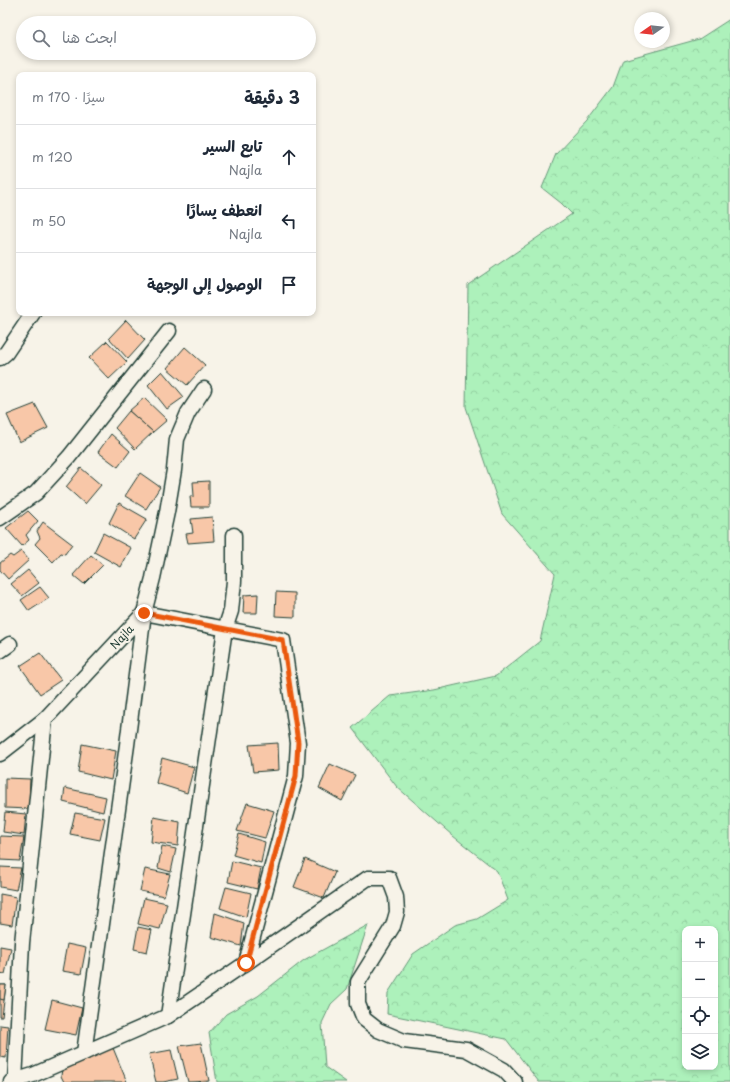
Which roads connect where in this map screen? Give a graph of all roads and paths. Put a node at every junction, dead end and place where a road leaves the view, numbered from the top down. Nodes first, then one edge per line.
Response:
1 (31, 316) edge
2 (169, 331) dead end
3 (0, 358) edge
4 (204, 389) dead end
5 (0, 518) edge
6 (234, 535) dead end
7 (144, 613) junction
8 (225, 629) junction
9 (45, 719) junction
10 (0, 754) edge
11 (246, 963) junction
12 (168, 1016) junction
13 (84, 1053) junction
14 (34, 1079) edge
15 (13, 1081) edge
16 (515, 1082) edge

1 - 3 street
2 - 5 street
4 - 7 street
6 - 8 street
7 - 8 street
7 - 9 street, Najla
7 - 13 street
8 - 11 street
8 - 12 street
9 - 10 street, Najla
9 - 15 street
11 - 12 street
11 - 16 street
12 - 13 street
13 - 14 street
14 - 15 street

